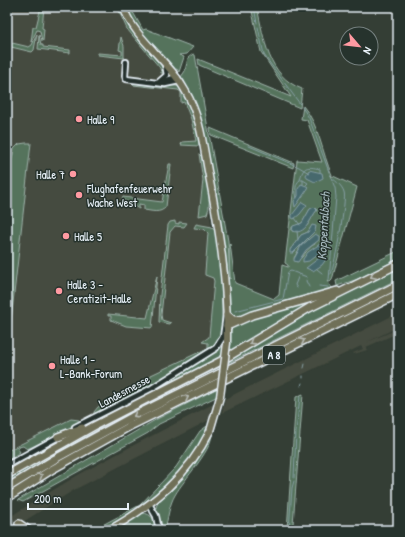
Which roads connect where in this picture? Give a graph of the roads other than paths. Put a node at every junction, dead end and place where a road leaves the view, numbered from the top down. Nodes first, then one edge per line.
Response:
1 (123, 7) edge
2 (126, 62) dead end
3 (165, 64) junction
4 (178, 79) junction
5 (159, 82) junction
6 (398, 264) edge
7 (398, 285) edge
8 (347, 289) junction
9 (398, 294) edge
10 (227, 315) junction
11 (239, 320) junction
12 (227, 326) junction
13 (94, 426) junction
14 (58, 437) junction
15 (7, 465) edge
16 (7, 475) edge
17 (7, 488) edge
18 (7, 498) edge
19 (149, 504) junction
20 (19, 524) tunnel mouth
21 (28, 530) edge
22 (109, 530) edge
23 (159, 530) edge

1 - 3 main road
2 - 5 street
3 - 4 main road
3 - 5 street
4 - 5 street
4 - 10 main road
6 -> 8 highway, A 8
7 -> 17 highway, A 8
8 - 11 highway
8 -> 13 highway, A 8
18 -> 9 highway, A 8
10 - 11 highway
10 - 12 main road
10 - 14 street, Landesmesse
11 - 12 highway
12 - 19 main road, bridge
13 - 14 highway
13 - 16 highway
14 - 15 street, Landesmesse
19 - 22 main road
19 - 23 street
20 - 21 highway

